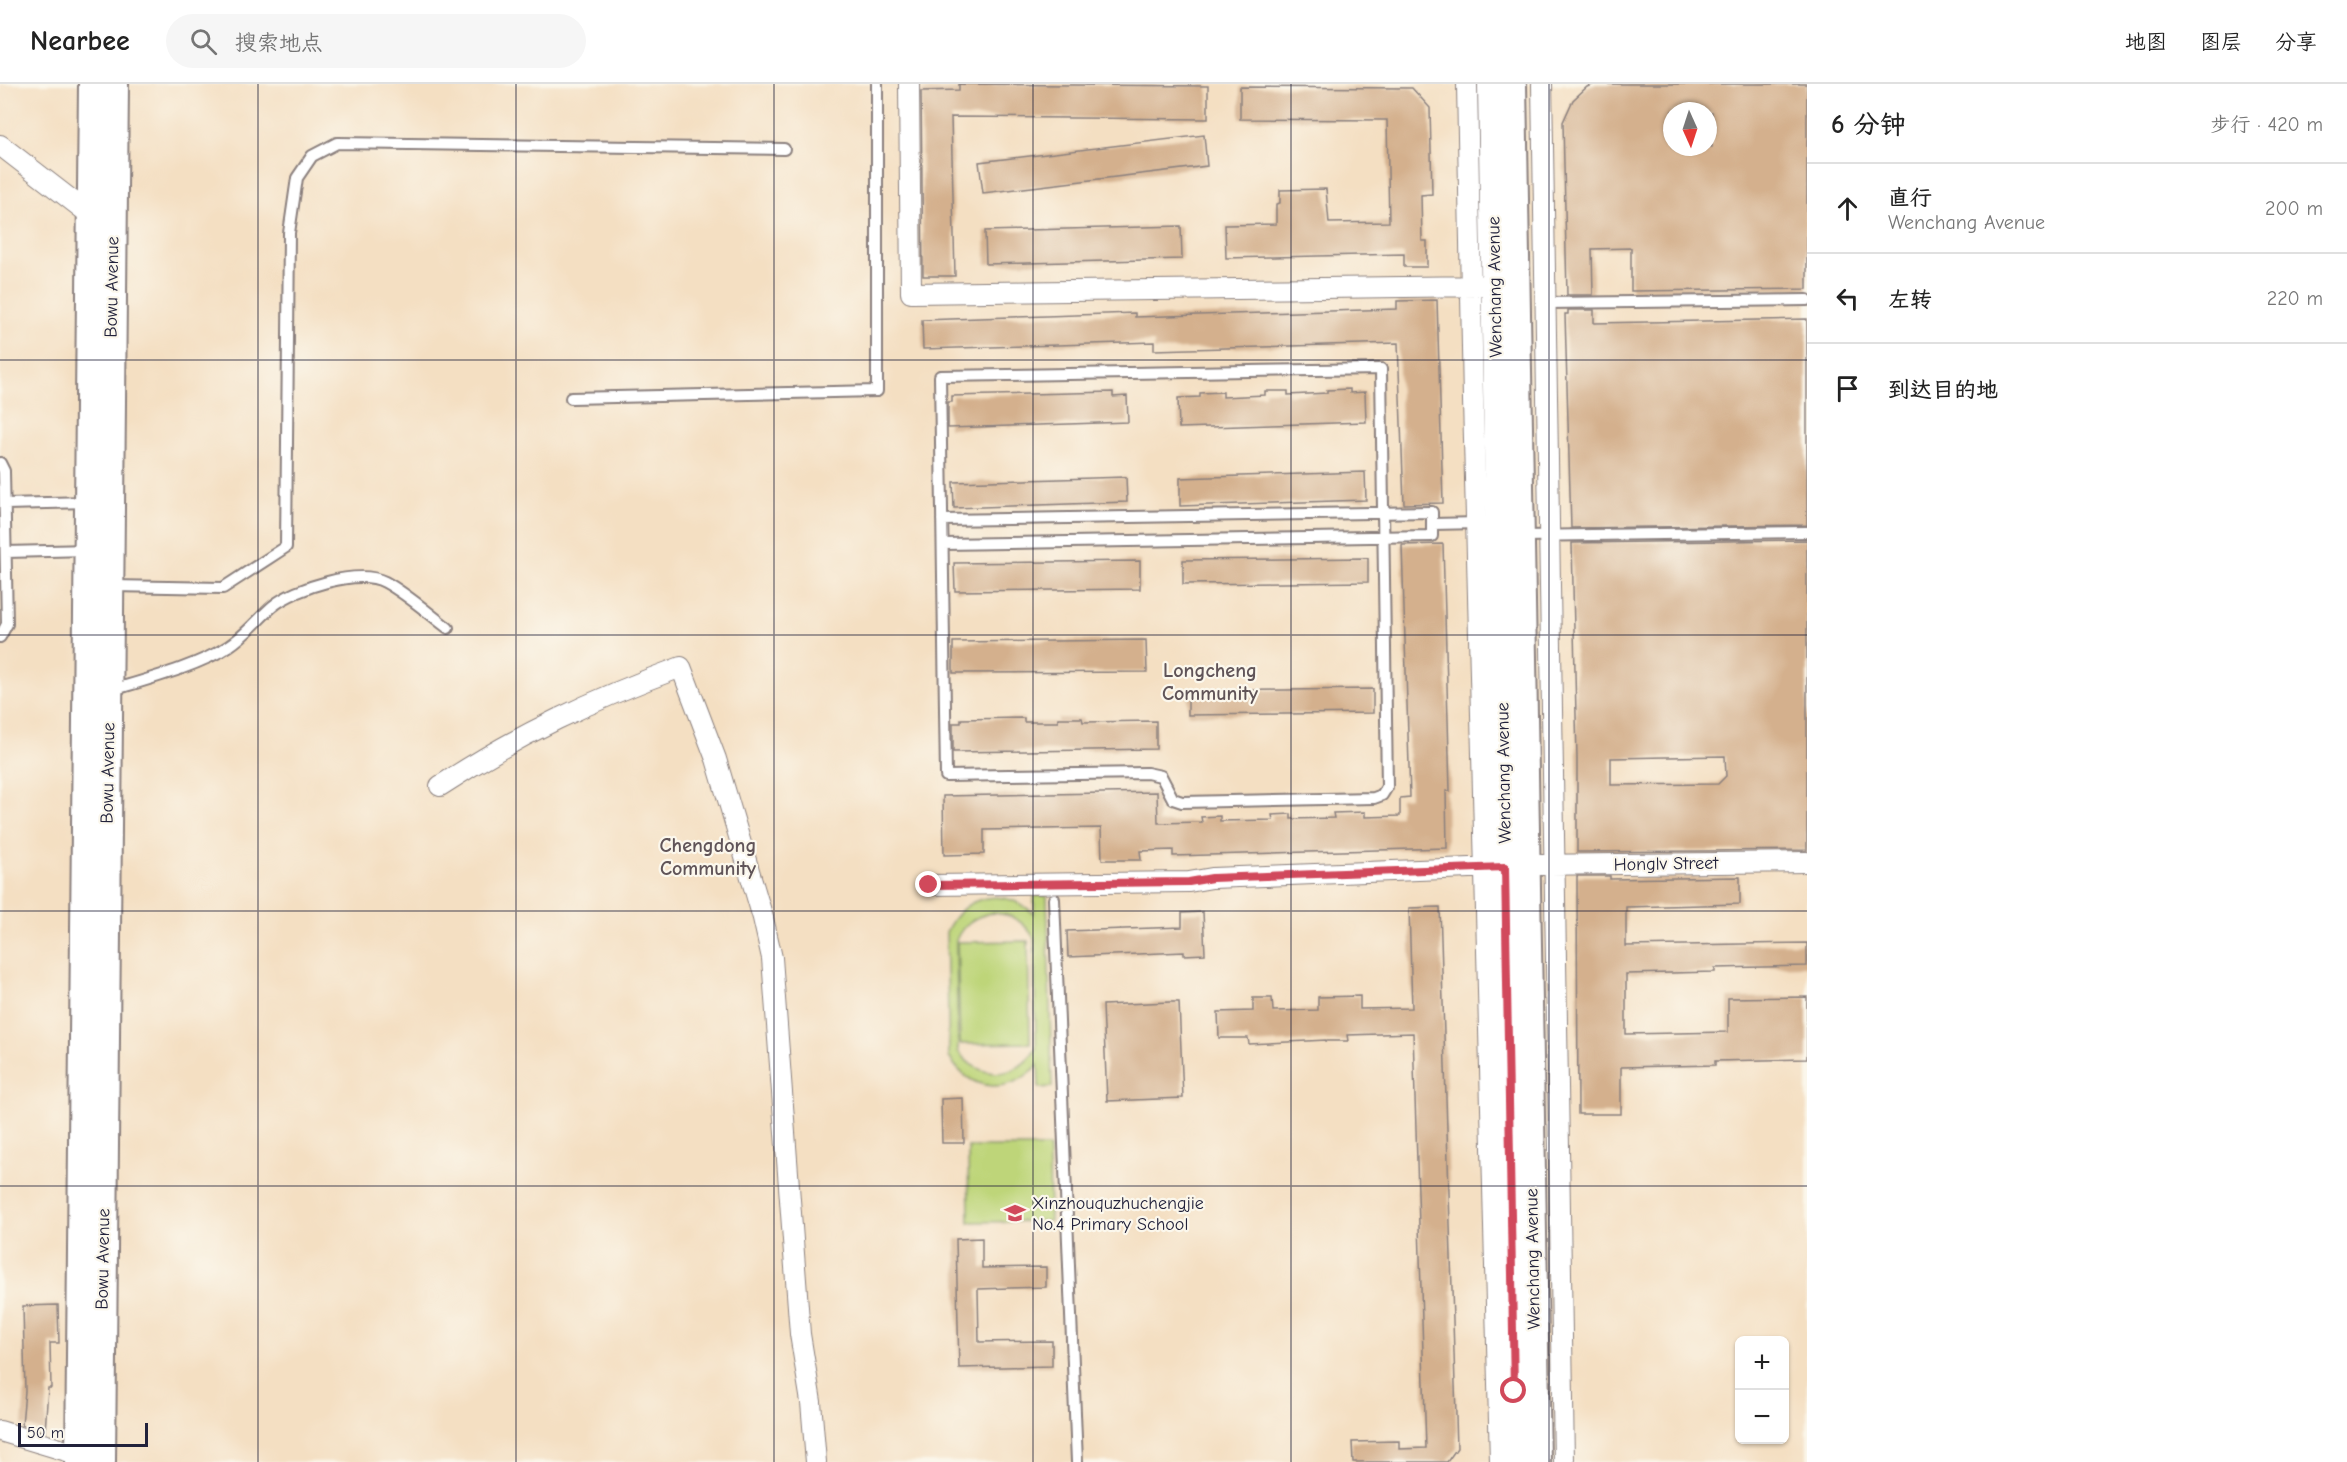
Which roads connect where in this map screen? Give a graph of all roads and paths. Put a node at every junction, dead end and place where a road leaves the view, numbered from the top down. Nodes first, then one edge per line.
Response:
1 (93, 84) edge
2 (114, 84) edge
3 (877, 84) edge
4 (909, 84) edge
5 (1467, 84) edge
6 (1491, 84) edge
7 (1512, 84) edge
8 (1542, 84) edge
9 (0, 145) edge
10 (784, 149) dead end
11 (92, 216) junction
12 (1483, 286) junction
13 (1807, 300) edge
14 (1546, 303) junction
15 (571, 398) dead end
16 (0, 463) edge
17 (89, 502) junction
18 (5, 504) junction
19 (1383, 513) junction
20 (942, 520) junction
21 (1432, 524) junction
22 (1499, 527) junction
23 (1807, 532) edge
24 (1549, 535) junction
25 (1383, 537) junction
26 (943, 544) junction
27 (89, 550) junction
28 (4, 560) edge
29 (109, 586) junction
30 (448, 628) dead end
31 (0, 637) edge
32 (108, 691) junction
33 (440, 786) dead end
34 (1807, 862) edge
35 (1555, 865) junction
36 (1505, 867) junction
37 (929, 885) dead end
38 (1054, 899) dead end
39 (0, 1431) edge
40 (87, 1460) edge
41 (816, 1462) edge
42 (1077, 1462) edge
43 (1500, 1462) edge
44 (1515, 1462) edge
45 (1536, 1462) edge
46 (1564, 1462) edge

1 - 11 main road, Bowu Avenue
2 - 29 main road, Bowu Avenue
3 - 15 lane
4 - 12 street
5 - 12 street
6 - 12 main road, Wenchang Avenue
7 - 22 main road, Wenchang Avenue
8 - 14 street
9 - 11 street
10 - 29 lane
11 - 17 main road, Bowu Avenue
12 - 22 main road, Wenchang Avenue
13 - 14 lane
14 - 24 street
16 - 18 lane
17 - 18 lane
17 - 27 main road, Bowu Avenue
18 - 28 lane
19 - 20 lane
19 - 20 lane
19 - 21 lane
19 - 25 lane
20 - 26 lane
21 - 22 lane
21 - 25 lane
22 - 24 lane
22 - 36 main road, Wenchang Avenue
23 - 24 lane
24 - 35 street
25 - 26 lane
25 - 26 lane
27 - 28 lane
27 - 40 main road, Bowu Avenue
28 - 31 lane
29 - 32 main road, Bowu Avenue
30 - 32 lane
32 - 40 main road, Bowu Avenue
33 - 41 street
34 - 35 street, Honglv Street
35 - 36 street, Honglv Street
35 - 46 street
36 - 37 street, Honglv Street
36 - 43 street
36 - 44 main road, Wenchang Avenue
36 - 45 main road, Wenchang Avenue
38 - 42 lane
39 - 40 street

